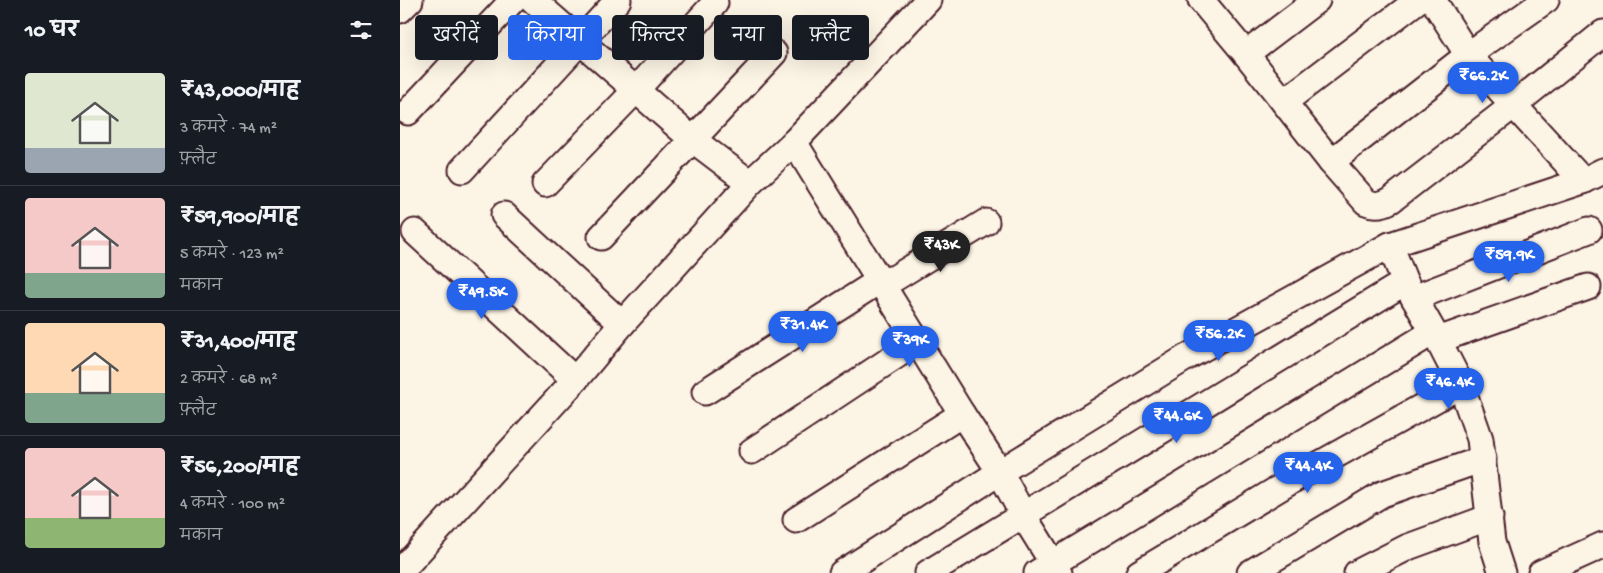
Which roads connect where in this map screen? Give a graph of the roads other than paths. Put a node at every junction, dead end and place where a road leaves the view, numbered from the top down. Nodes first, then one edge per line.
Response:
1 (410, 0) edge
2 (513, 0) edge
3 (534, 0) edge
4 (618, 0) edge
5 (928, 0) edge
6 (1318, 0) edge
7 (1418, 0) edge
8 (1433, 0) edge
9 (1546, 0) edge
10 (1206, 1) edge
11 (714, 3) dead end
12 (400, 10) edge
13 (551, 15) edge
14 (602, 16) edge
15 (1603, 33) edge
16 (1246, 54) junction
17 (1468, 55) junction
18 (561, 60) edge
19 (602, 60) edge
20 (767, 60) edge
21 (636, 90) junction
22 (1284, 102) junction
23 (1514, 105) junction
24 (408, 112) dead end
25 (692, 140) junction
26 (794, 142) junction
27 (1331, 162) junction
28 (462, 170) dead end
29 (1593, 176) edge
30 (750, 183) junction
31 (545, 184) dead end
32 (504, 215) dead end
33 (986, 222) dead end
34 (1589, 230) dead end
35 (415, 232) dead end
36 (601, 237) dead end
37 (1390, 245) junction
38 (879, 281) junction
39 (1588, 287) dead end
40 (1409, 290) junction
41 (622, 324) junction
42 (1436, 336) junction
43 (917, 342) junction
44 (575, 380) junction
45 (1461, 385) junction
46 (705, 392) dead end
47 (962, 414) junction
48 (752, 450) dead end
49 (1483, 460) junction
50 (1000, 472) junction
51 (1023, 515) junction
52 (1490, 517) junction
53 (796, 520) dead end
54 (1603, 545) edge
55 (1050, 570) edge
56 (400, 572) edge
57 (842, 573) edge
58 (928, 573) edge
59 (1139, 573) edge
60 (1250, 573) edge
61 (1357, 573) edge
62 (1502, 573) edge
63 (1541, 573) edge

1 - 12 street
2 - 24 street
3 - 13 street
4 - 14 street
5 - 26 street
6 - 16 street
7 - 22 street
8 - 17 street
9 - 17 street
10 - 16 street
11 - 21 street
15 - 23 street
16 - 22 street
17 - 23 street
17 - 27 street
18 - 28 street
19 - 21 street
20 - 25 street
21 - 25 street
21 - 31 street
22 - 27 street
23 - 27 street
23 - 29 street
25 - 30 street
25 - 36 street
26 - 30 street
26 - 38 street
29 - 37 street
30 - 41 street
32 - 41 street
33 - 38 street
34 - 40 street
35 - 44 street
37 - 40 street
37 - 50 street
38 - 43 street
38 - 46 street
39 - 42 street
40 - 42 street
40 - 51 street
41 - 44 street
42 - 45 street
42 - 55 street
43 - 47 street
43 - 48 street
44 - 56 street
45 - 49 street
45 - 59 street
47 - 50 street
47 - 53 street
49 - 52 street
49 - 60 street
50 - 51 street
50 - 57 street
51 - 55 street
51 - 58 street
52 - 61 street
52 - 62 street
54 - 63 street

